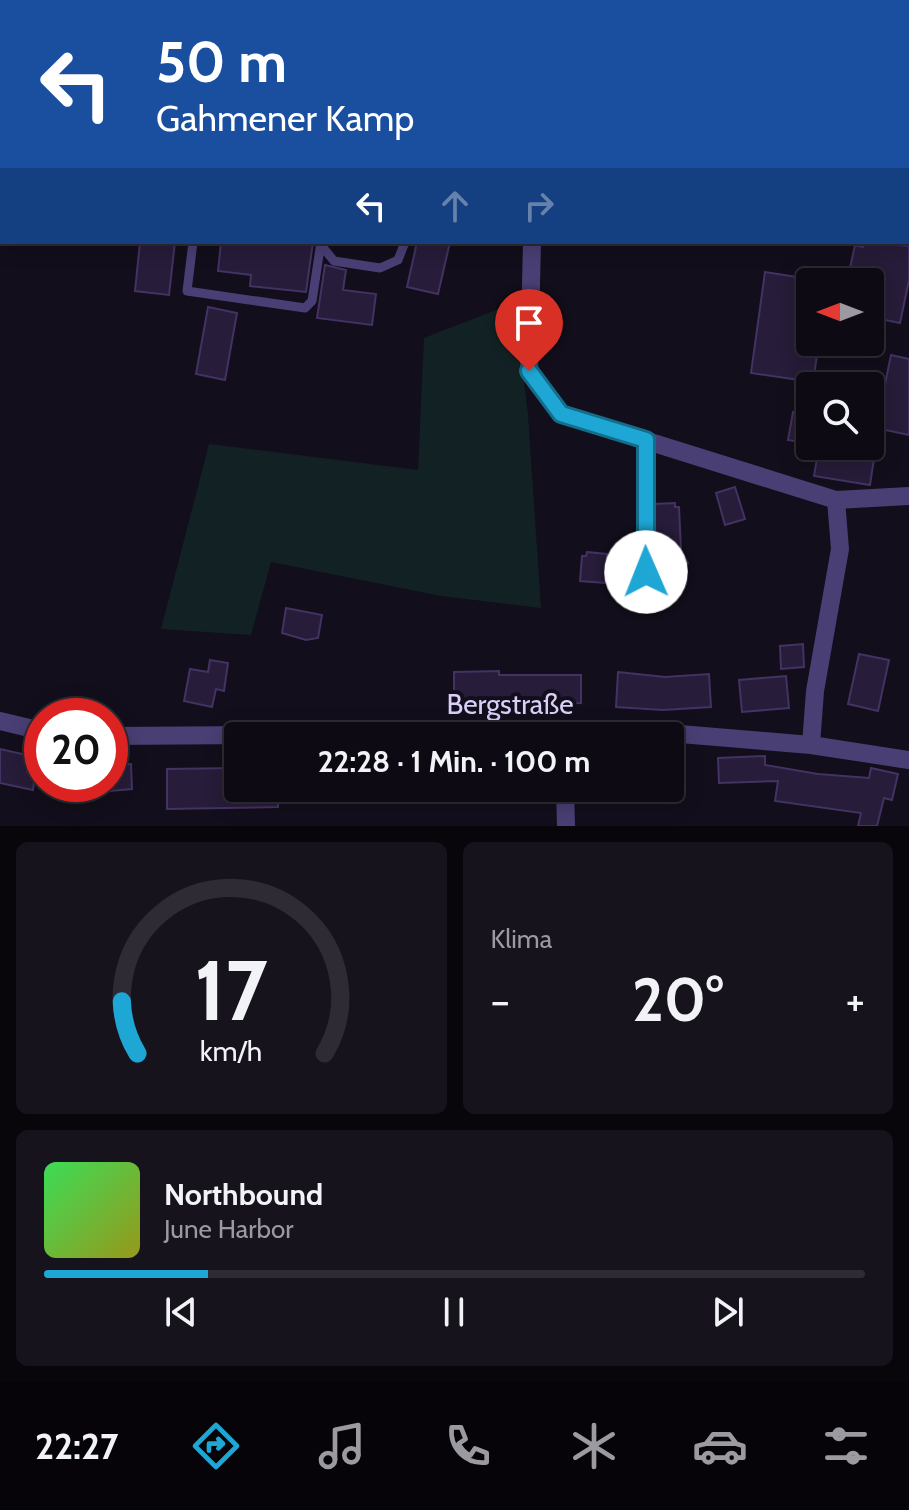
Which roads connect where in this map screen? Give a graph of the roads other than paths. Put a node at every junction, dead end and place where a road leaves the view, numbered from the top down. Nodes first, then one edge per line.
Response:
1 (193, 244) edge
2 (321, 244) edge
3 (404, 244) edge
4 (532, 244) edge
5 (646, 440) junction
6 (909, 496) edge
7 (836, 500) junction
8 (646, 572) dead end
9 (0, 721) edge
10 (24, 727) edge
11 (684, 734) edge
12 (224, 735) edge
13 (128, 736) edge
14 (811, 745) junction
15 (909, 760) edge
16 (565, 802) edge
17 (566, 826) edge

1 - 2 lane
2 - 3 lane
4 - 5 street
5 - 7 street
5 - 8 lane
6 - 7 street
7 - 14 street
9 - 10 street
11 - 14 street, Bergstraße
12 - 13 street, Bergstraße
14 - 15 street, Bergstraße
16 - 17 street

